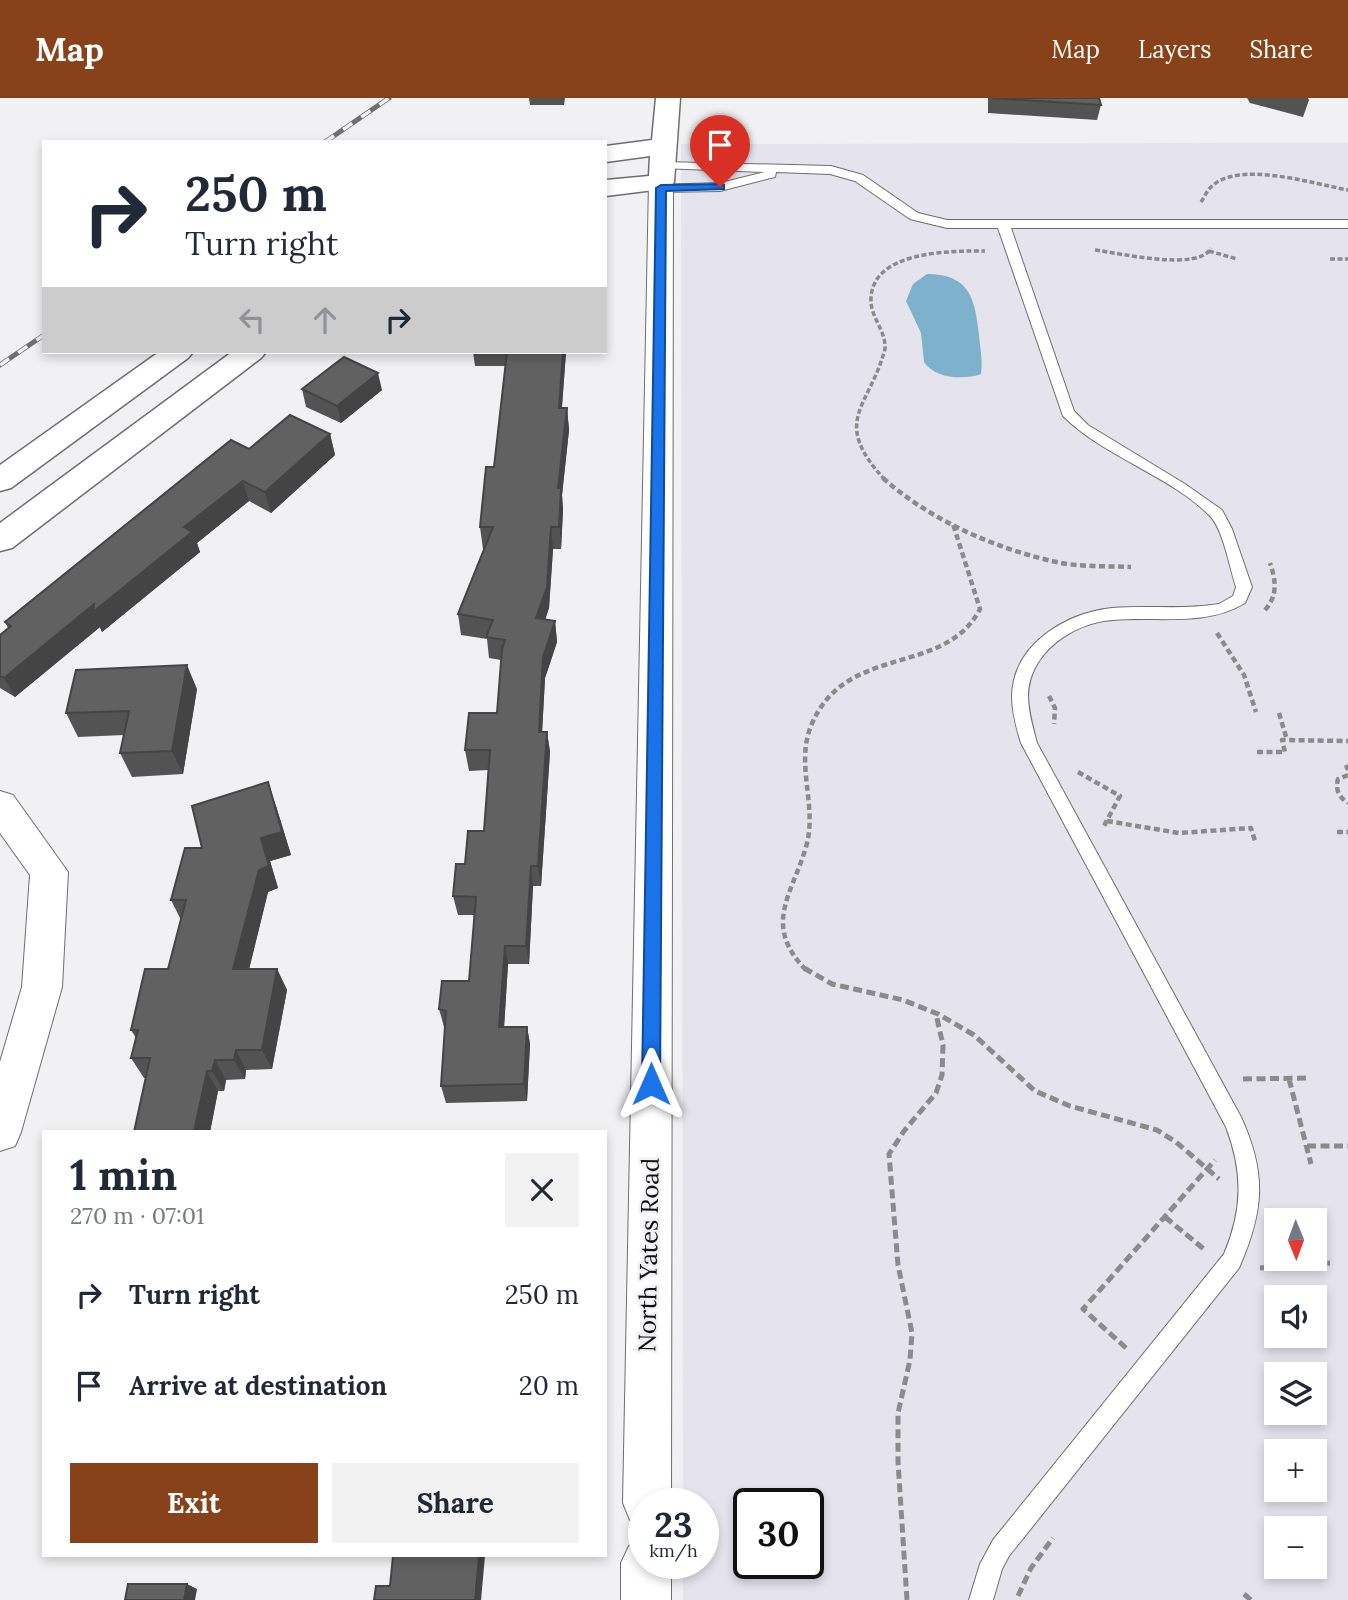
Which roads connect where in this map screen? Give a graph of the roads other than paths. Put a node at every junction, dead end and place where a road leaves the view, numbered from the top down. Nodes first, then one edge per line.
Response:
1 (668, 98) edge
2 (607, 154) edge
3 (788, 169) junction
4 (663, 171) junction
5 (607, 188) edge
6 (1348, 224) edge
7 (1004, 226) junction
8 (175, 354) edge
9 (248, 354) edge
10 (0, 480) edge
11 (0, 540) edge
12 (0, 805) edge
13 (0, 1132) edge
14 (647, 1488) edge
15 (646, 1579) edge
16 (646, 1600) edge
17 (981, 1600) edge

1 - 4 street
2 - 4 street
3 - 4 lane
3 - 4 lane
3 - 7 lane
4 - 5 street
4 - 14 street, North Yates Road
6 - 7 lane
7 - 17 lane
8 - 10 street
9 - 11 street
12 - 13 street
15 - 16 street

